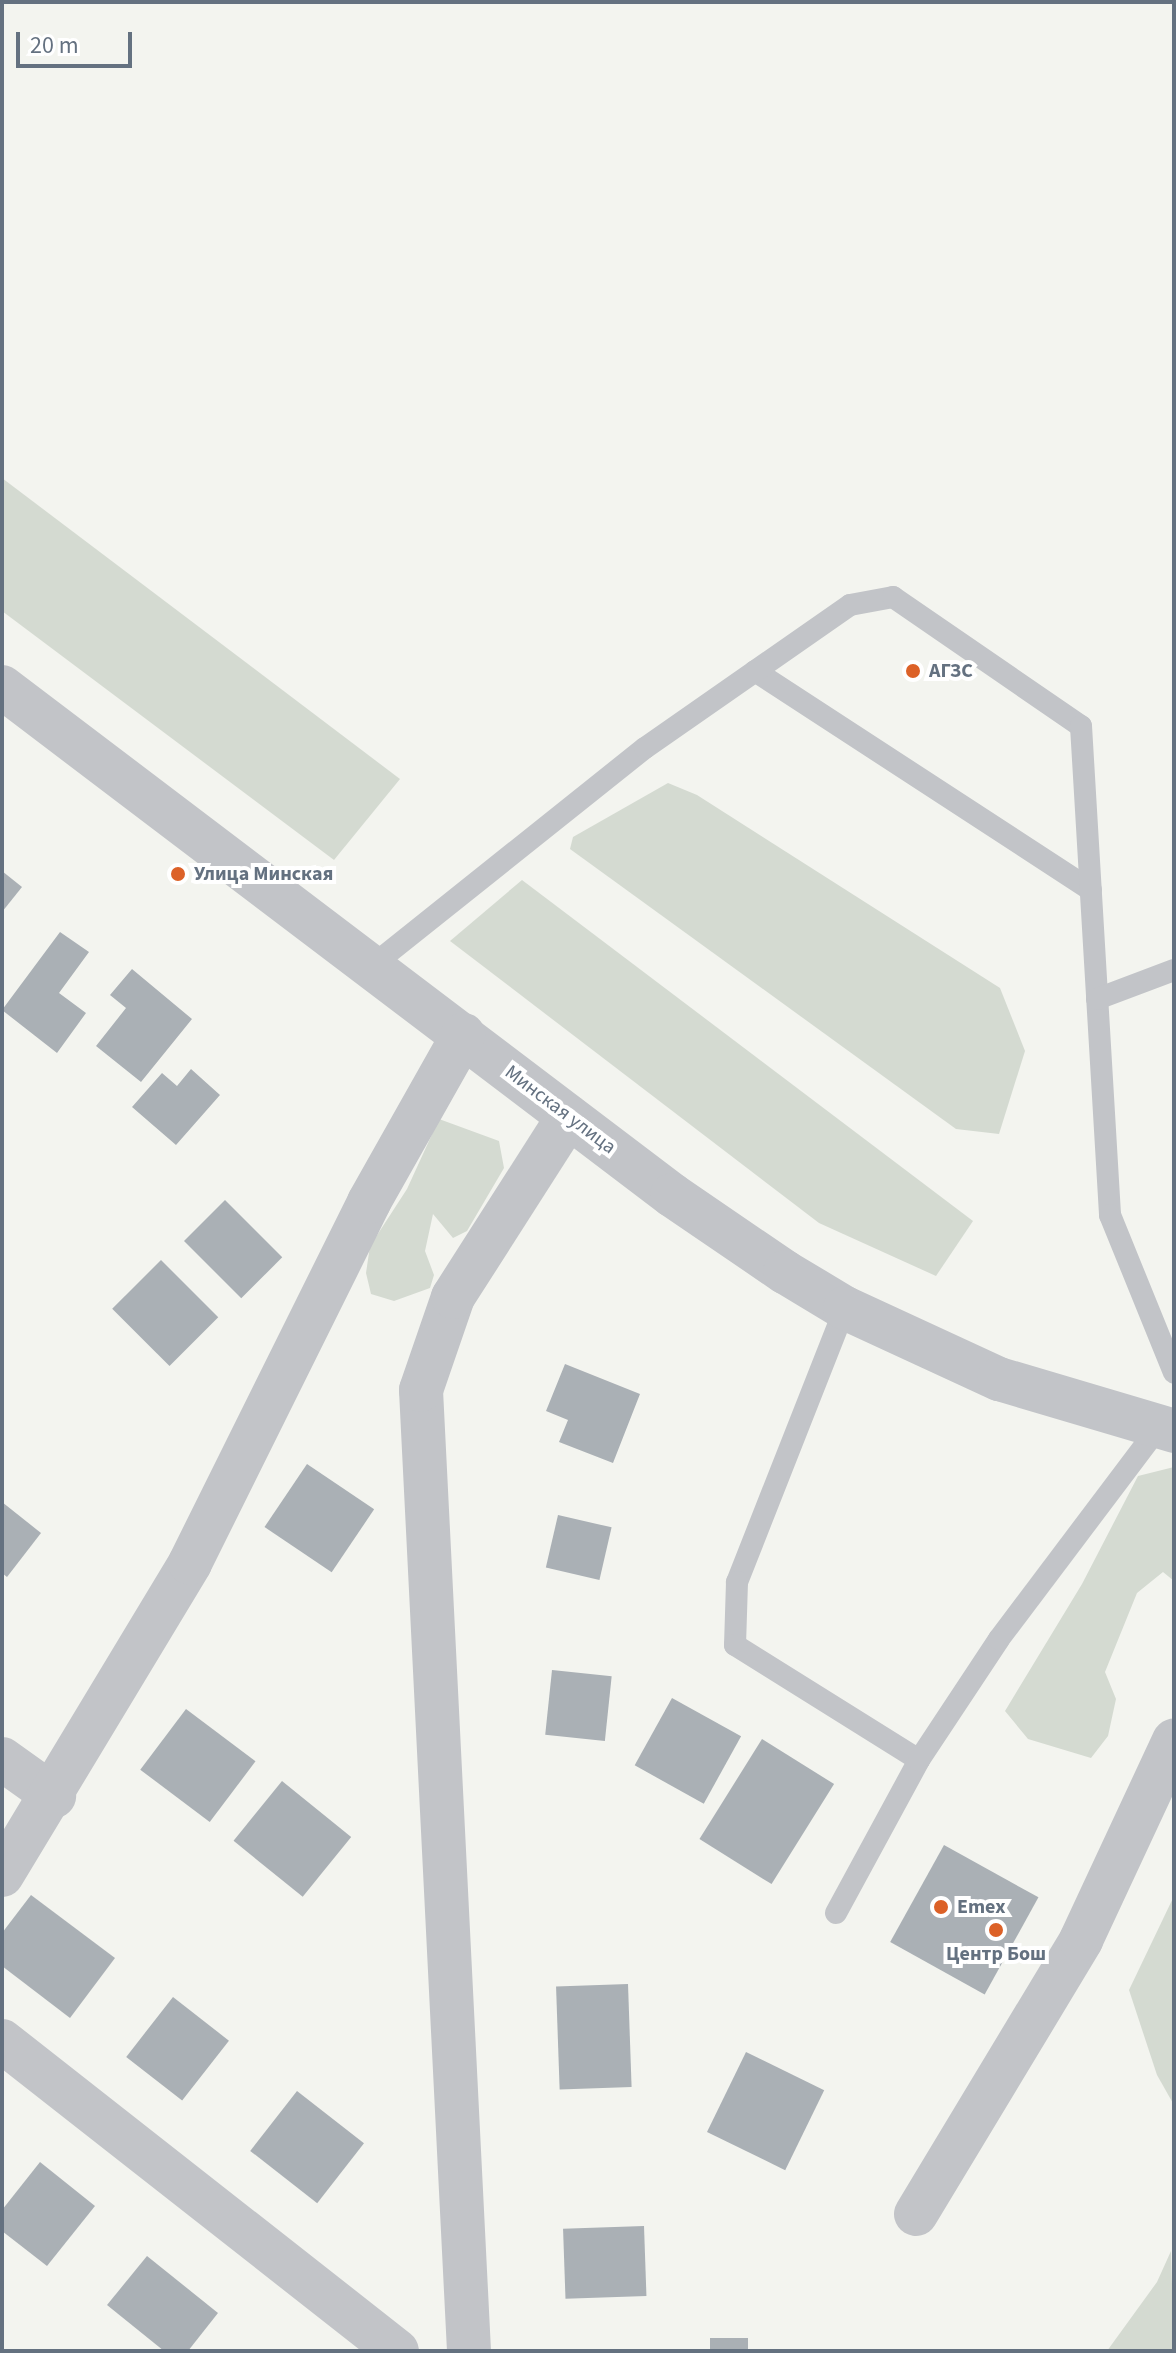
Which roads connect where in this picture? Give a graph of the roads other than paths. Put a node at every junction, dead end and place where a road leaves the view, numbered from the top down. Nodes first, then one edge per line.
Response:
1 (755, 671) junction
2 (2, 687) edge
3 (1091, 890) junction
4 (373, 965) junction
5 (1174, 970) edge
6 (1097, 999) junction
7 (463, 1035) junction
8 (568, 1117) junction
9 (845, 1308) junction
10 (1174, 1373) edge
11 (1167, 1429) edge
12 (1174, 1741) edge
13 (2, 1759) edge
14 (919, 1760) junction
15 (54, 1796) junction
16 (2, 1875) edge
17 (836, 1913) dead end
18 (2, 2041) edge
19 (916, 2214) dead end
20 (397, 2351) edge
21 (469, 2351) edge

1 - 3 lane
1 - 3 lane
1 - 4 lane
2 - 4 street, Минская улица
3 - 6 lane
4 - 7 street, Минская улица
5 - 6 lane
6 - 10 lane
7 - 8 street, Минская улица
7 - 15 street
8 - 9 street, Минская улица
8 - 21 street
9 - 11 street, Минская улица
9 - 14 lane
11 - 14 lane
12 - 19 street
13 - 15 street
14 - 17 lane
15 - 16 street
18 - 20 street

